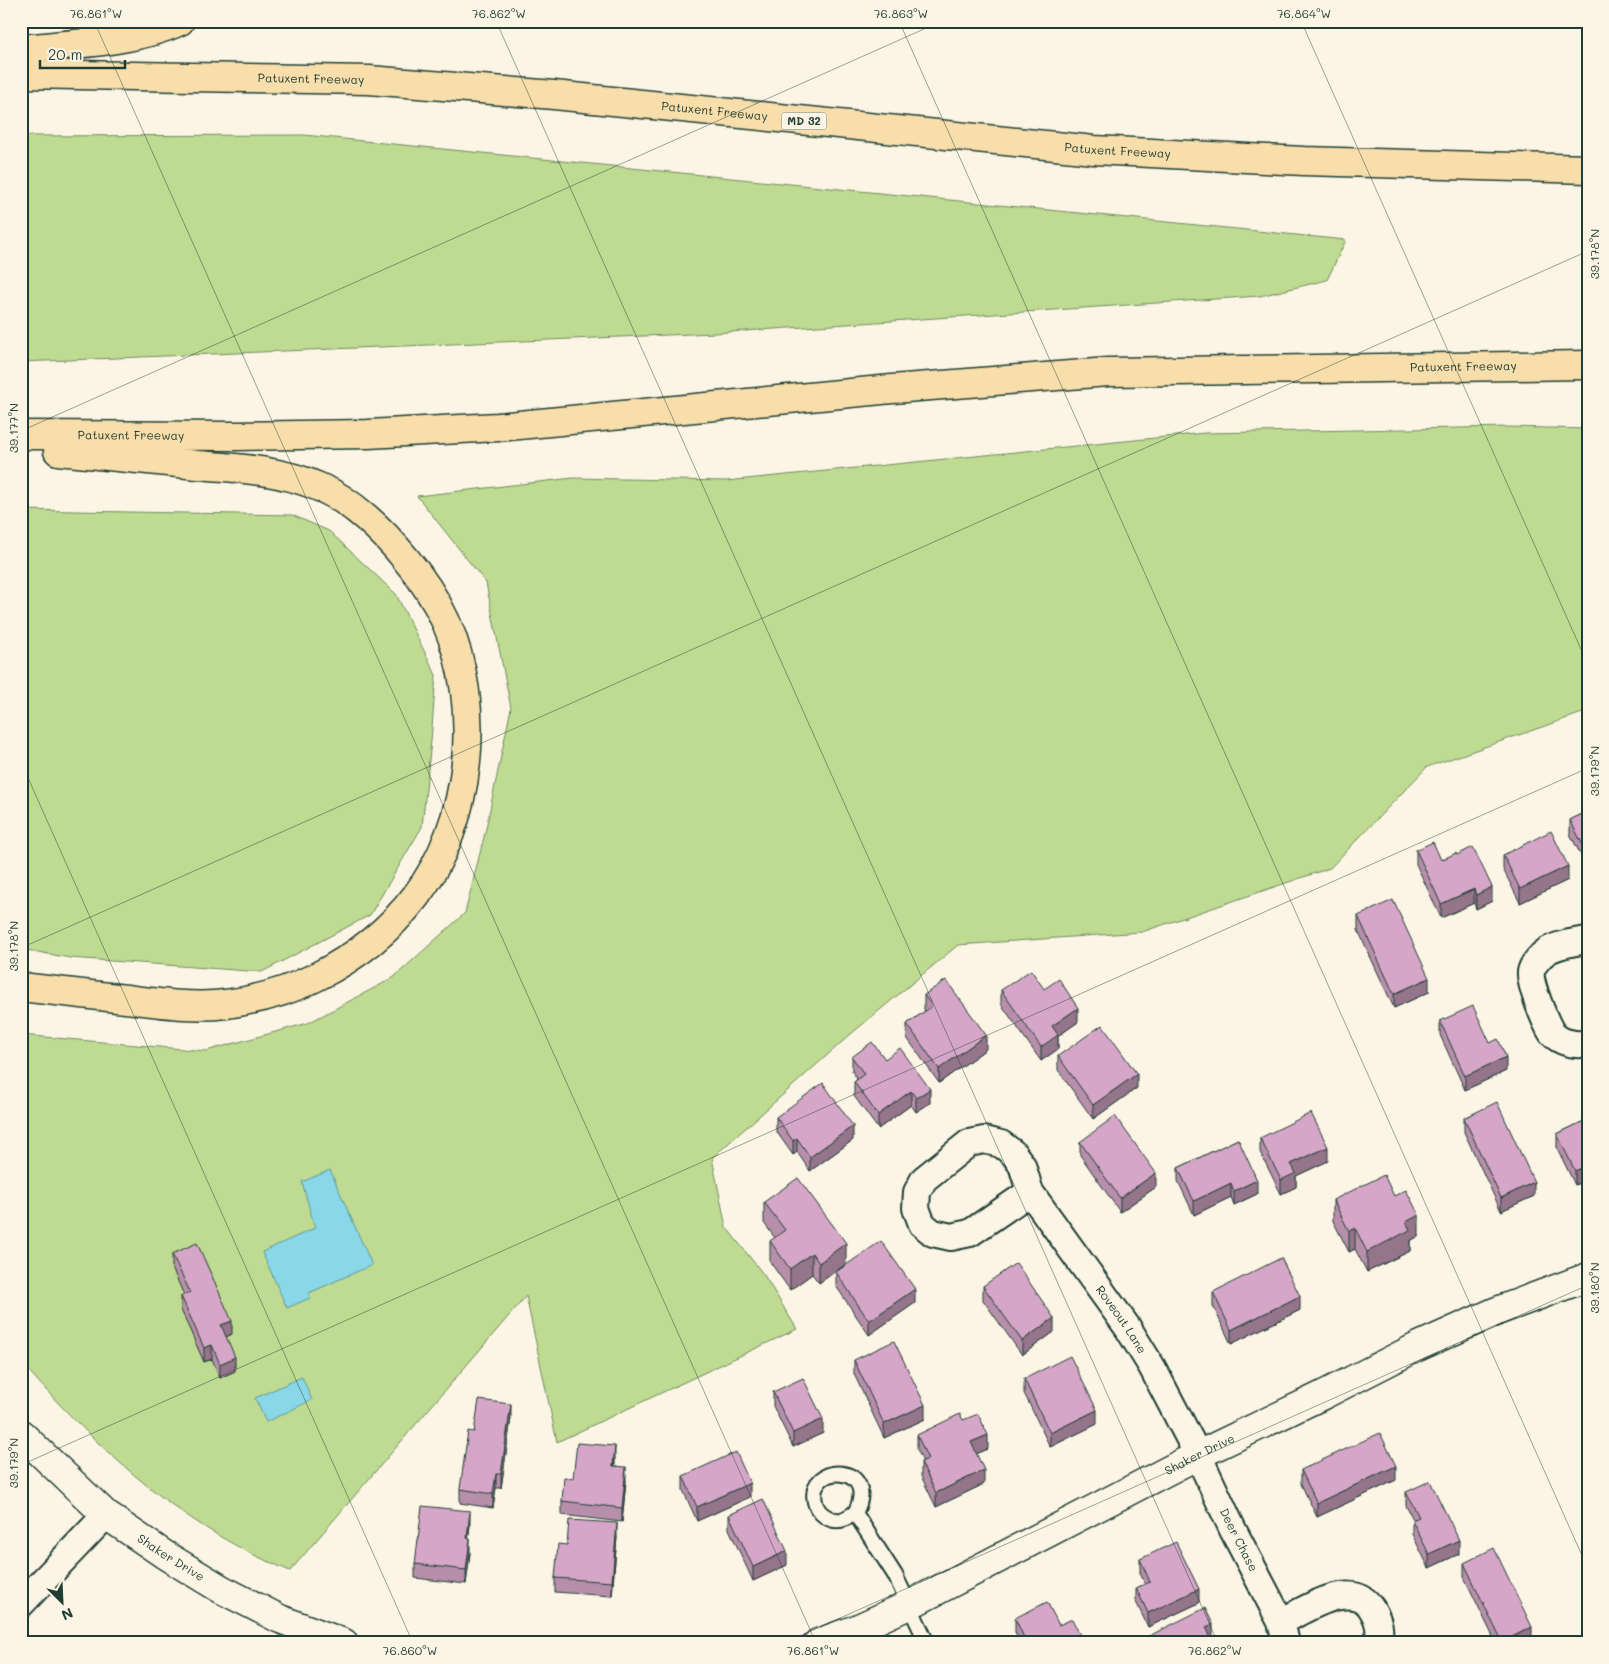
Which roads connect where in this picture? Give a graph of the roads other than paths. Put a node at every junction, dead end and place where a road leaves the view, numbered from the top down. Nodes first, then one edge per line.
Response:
1 (180, 21) edge
2 (21, 49) edge
3 (21, 74) edge
4 (1588, 169) edge
5 (1588, 365) edge
6 (21, 435) edge
7 (21, 448) edge
8 (1588, 940) edge
9 (21, 987) edge
10 (1588, 1043) edge
11 (1030, 1192) dead end
12 (1588, 1277) edge
13 (21, 1434) edge
14 (1198, 1455) junction
15 (855, 1513) dead end
16 (106, 1515) junction
17 (21, 1604) edge
18 (909, 1605) junction
19 (1284, 1632) edge
20 (344, 1643) edge
21 (818, 1643) edge
22 (927, 1643) edge
23 (1378, 1643) edge

1 - 2 highway
3 - 4 highway, Patuxent Freeway / MD 32
5 - 6 highway, Patuxent Freeway
7 - 9 highway
8 - 10 street
11 - 14 street, Roveout Lane
12 - 14 street, Shaker Drive
13 - 16 street, Shaker Drive
14 - 18 street, Shaker Drive
14 - 19 street, Deer Chase
15 - 18 lane
16 - 17 street
16 - 20 street, Shaker Drive
18 - 21 street, Shaker Drive
18 - 22 lane
19 - 23 street, Deer Chase

